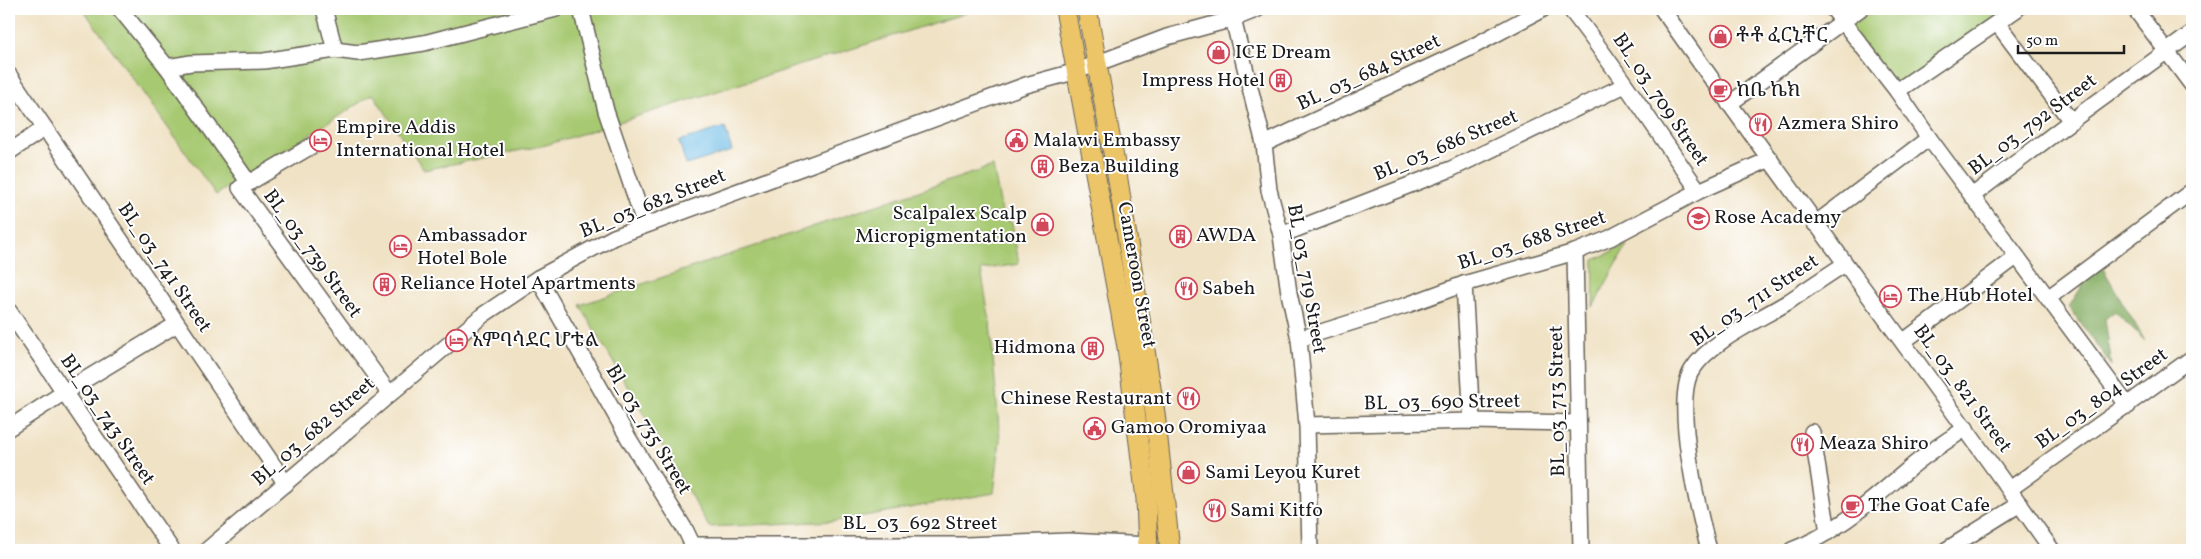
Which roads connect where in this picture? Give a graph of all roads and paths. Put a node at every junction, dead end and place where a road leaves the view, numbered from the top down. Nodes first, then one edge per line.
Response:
1 (120, 9) edge
2 (324, 9) edge
3 (556, 9) edge
4 (581, 9) edge
5 (1065, 9) edge
6 (1087, 9) edge
7 (1258, 9) edge
8 (1543, 9) edge
9 (1570, 9) edge
10 (1662, 9) edge
11 (1860, 9) edge
12 (2017, 9) edge
13 (2134, 9) edge
14 (1838, 15) edge
15 (1233, 19) junction
16 (1997, 23) junction
17 (2192, 33) edge
18 (335, 50) junction
19 (2166, 52) junction
20 (1098, 62) junction
21 (167, 67) junction
22 (1077, 71) junction
23 (9, 75) edge
24 (1625, 85) junction
25 (2192, 85) edge
26 (1897, 91) junction
27 (1729, 104) junction
28 (2071, 121) junction
29 (45, 128) junction
30 (1929, 138) junction
31 (320, 140) dead end
32 (1264, 144) junction
33 (9, 152) edge
34 (1770, 159) junction
35 (249, 183) junction
36 (1699, 191) junction
37 (2192, 191) edge
38 (1972, 196) junction
39 (1815, 224) junction
40 (645, 226) junction
41 (1281, 235) junction
42 (1575, 252) junction
43 (2016, 257) junction
44 (1845, 264) junction
45 (538, 278) junction
46 (1464, 284) junction
47 (2048, 298) junction
48 (9, 311) edge
49 (177, 324) junction
50 (1299, 339) junction
51 (1904, 341) junction
52 (2192, 358) edge
53 (63, 392) junction
54 (389, 393) junction
55 (2128, 406) junction
56 (1472, 421) junction
57 (1577, 422) junction
58 (1307, 425) junction
59 (9, 428) edge
60 (1966, 428) junction
61 (1812, 432) dead end
62 (286, 484) junction
63 (2010, 489) junction
64 (2020, 504) junction
65 (1828, 532) junction
66 (1815, 546) edge
67 (833, 547) edge
68 (1148, 547) edge
69 (694, 548) edge
70 (966, 548) edge
71 (172, 550) edge
72 (207, 550) edge
73 (1170, 550) edge
74 (1310, 550) edge
75 (1581, 550) edge
76 (1708, 550) edge
77 (1792, 550) edge
78 (1946, 550) edge
79 (2052, 550) edge

1 - 21 street
2 - 18 street
3 - 18 street
4 - 40 street
5 - 22 main road, Cameroon Street
6 - 20 main road, Cameroon Street
7 - 15 street, BL_03_682 Street
8 - 32 street, BL_03_684 Street
9 - 24 street, BL_03_709 Street
10 - 27 street, BL_03_821 Street
11 - 14 street
12 - 16 street
13 - 19 street
14 - 26 street
14 - 27 street
15 - 20 street, BL_03_682 Street
15 - 32 street, BL_03_719 Street
16 - 26 street
16 - 28 street
17 - 19 street, BL_03_792 Street
18 - 21 street
19 - 25 street
19 - 28 street, BL_03_792 Street
20 - 22 street, BL_03_682 Street
20 - 73 main road, Cameroon Street
21 - 35 street
22 - 40 street, BL_03_682 Street
22 - 68 main road, Cameroon Street
23 - 29 street, BL_03_741 Street
24 - 36 street, BL_03_709 Street
24 - 41 street, BL_03_686 Street
26 - 30 street
27 - 34 street, BL_03_821 Street
28 - 38 street, BL_03_792 Street
29 - 33 street
29 - 49 street, BL_03_741 Street
30 - 38 street
30 - 39 street
31 - 35 street, BL_03_739 Street
32 - 41 street, BL_03_719 Street
34 - 36 street, BL_03_688 Street
34 - 39 street, BL_03_821 Street
35 - 54 street, BL_03_739 Street
36 - 42 street, BL_03_688 Street
37 - 47 street
38 - 43 street
39 - 44 street, BL_03_821 Street
40 - 45 street, BL_03_682 Street
41 - 50 street, BL_03_719 Street
42 - 46 street, BL_03_688 Street
42 - 57 street, BL_03_713 Street
43 - 47 street
43 - 51 street
44 - 51 street, BL_03_821 Street
44 - 76 street, BL_03_711 Street
45 - 54 street, BL_03_682 Street
45 - 69 street, Bl_03_735 Street
46 - 50 street, BL_03_688 Street
46 - 56 street
47 - 55 street
48 - 53 street, BL_03_743 Street
49 - 53 street
49 - 62 street, BL_03_741 Street
50 - 58 street, BL_03_719 Street
51 - 60 street, BL_03_821 Street
52 - 55 street, BL_03_804 Street
53 - 59 street
53 - 71 street, BL_03_743 Street
54 - 62 street, BL_03_682 Street
55 - 63 street, BL_03_804 Street
56 - 57 street, BL_03_690 Street
56 - 58 street, BL_03_690 Street
57 - 75 street, BL_03_713 Street
58 - 74 street, BL_03_719 Street
60 - 63 street, BL_03_821 Street
60 - 65 street
61 - 65 street
62 - 72 street, BL_03_682 Street
63 - 64 street, BL_03_821 Street
64 - 78 street
64 - 79 street, BL_03_821 Street
65 - 66 street
66 - 77 street
67 - 69 street, BL_03_692 Street
67 - 70 street, BL_03_692 Street
68 - 70 street, BL_03_692 Street

